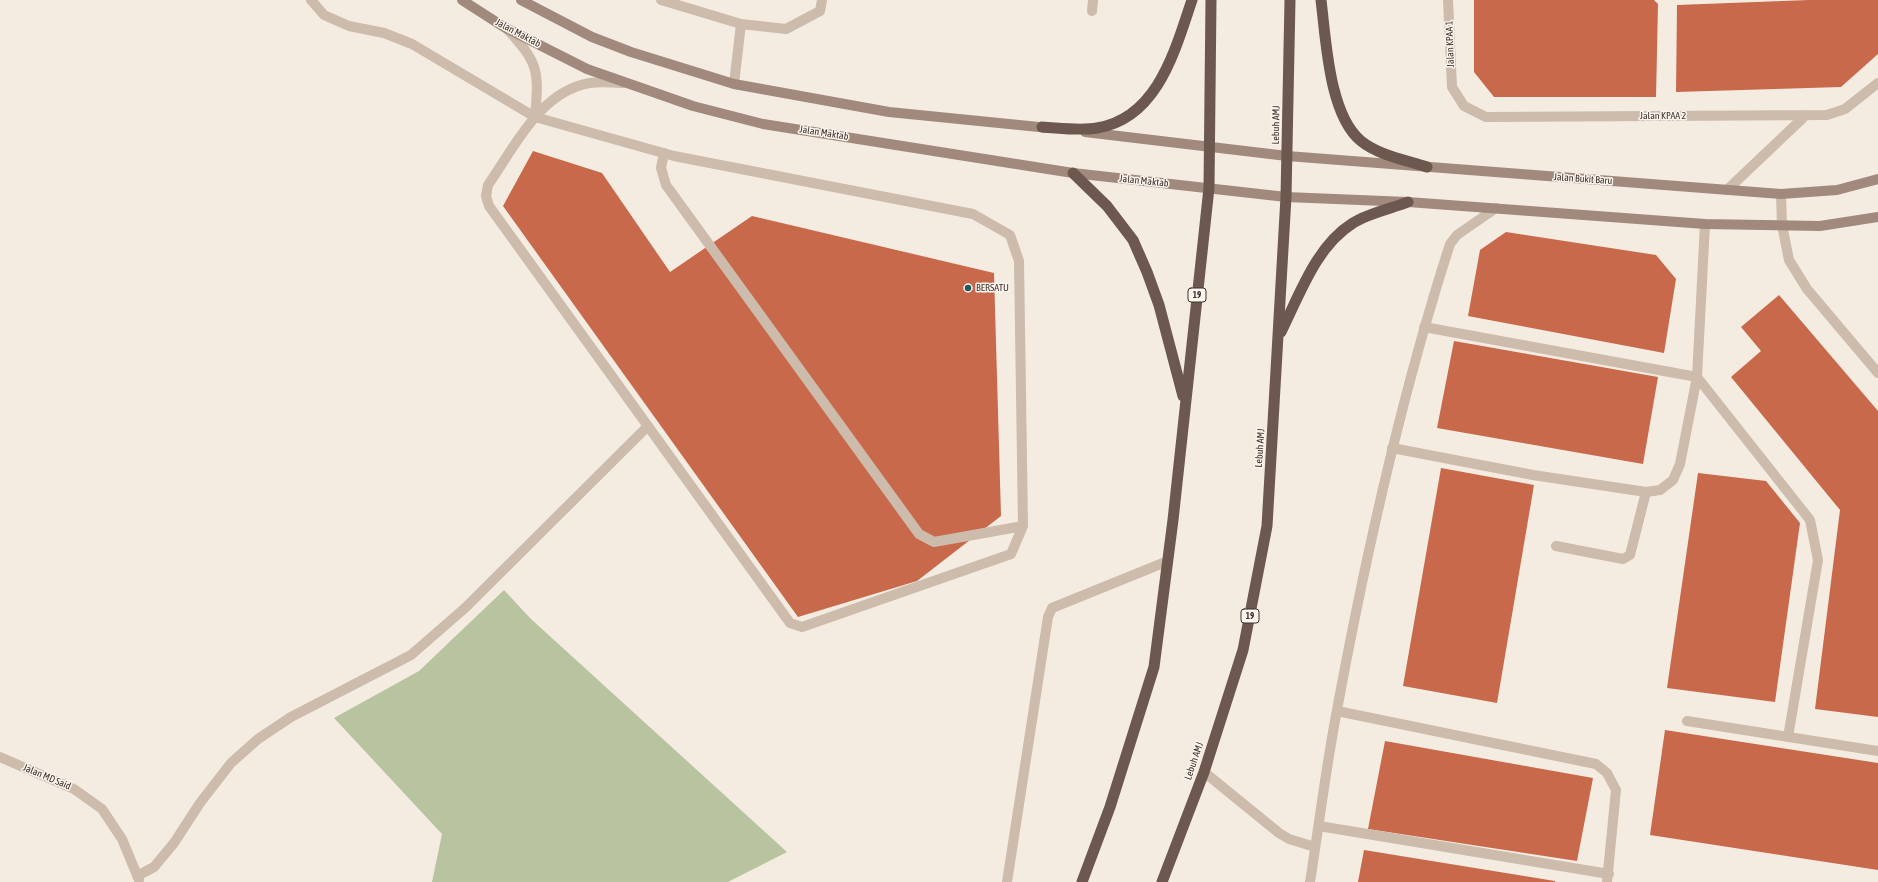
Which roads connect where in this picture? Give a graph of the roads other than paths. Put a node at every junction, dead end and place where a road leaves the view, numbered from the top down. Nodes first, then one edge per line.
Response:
1 (311, 0) edge
2 (462, 0) edge
3 (521, 0) edge
4 (661, 0) edge
5 (822, 0) edge
6 (1093, 0) edge
7 (1192, 0) edge
8 (1211, 0) edge
9 (1290, 0) edge
10 (1321, 0) edge
11 (1448, 0) edge
12 (1092, 11) dead end
13 (741, 24) junction
14 (504, 27) junction
15 (1878, 82) edge
16 (626, 83) junction
17 (734, 84) junction
18 (1452, 87) joint
19 (1806, 115) junction
20 (535, 117) junction
21 (1042, 127) junction
22 (1210, 146) junction
23 (664, 153) junction
24 (1287, 156) junction
25 (1427, 167) junction
26 (1073, 173) junction
27 (1878, 179) edge
28 (1209, 188) junction
29 (1727, 190) junction
30 (1781, 194) junction
31 (1286, 197) junction
32 (1408, 202) junction
33 (1496, 208) junction
34 (1878, 217) edge
35 (1705, 224) junction
36 (1782, 225) junction
37 (1424, 327) junction
38 (1279, 337) junction
39 (1878, 372) edge
40 (1697, 377) junction
41 (1184, 402) junction
42 (648, 426) junction
43 (1392, 448) junction
44 (1646, 492) junction
45 (1023, 526) junction
46 (1556, 546) dead end
47 (1168, 561) junction
48 (1337, 711) junction
49 (1687, 721) dead end
50 (1788, 737) junction
51 (1878, 751) edge
52 (0, 757) edge
53 (1204, 772) junction
54 (1319, 826) junction
55 (1315, 847) junction
56 (1608, 878) edge
57 (139, 879) edge
58 (1007, 882) edge
59 (1082, 882) edge
60 (1162, 882) edge
61 (1310, 882) edge

1 - 20 street
2 - 14 main road, Jalan Maktab
3 - 17 main road
4 - 13 street
5 - 13 street
6 - 12 street
7 - 21 highway
8 - 22 highway, 19
9 - 24 highway, Lebuh AMJ / 19
10 - 25 highway
11 - 18 street, Jalan KPAA 1
13 - 17 street
14 - 16 main road, Jalan Maktab
14 - 20 street
15 - 19 street, Jalan KPAA 2
16 - 20 street
16 - 26 main road, Jalan Maktab
17 - 21 main road
18 - 19 street, Jalan KPAA 2
19 - 29 street
20 - 23 street
20 - 42 street
21 - 22 main road
22 - 24 main road, Jalan Bukit Baru
22 - 28 highway, 19
23 - 45 street
23 - 45 street
24 - 25 main road, Jalan Bukit Baru
24 - 31 highway, Lebuh AMJ / 19
25 - 29 main road, Jalan Bukit Baru
26 - 28 main road, Jalan Maktab
26 - 41 highway
27 - 30 main road, Jalan Bukit Baru
28 - 31 main road, Jalan Maktab
28 - 41 highway, 19
29 - 30 main road, Jalan Bukit Baru
30 - 36 street
31 - 32 main road
31 - 38 highway, Lebuh AMJ / 19
32 - 33 main road
32 - 38 highway
33 - 35 main road
33 - 37 street
34 - 36 main road
35 - 36 main road
35 - 40 street
36 - 39 street
37 - 40 street
37 - 43 street
38 - 53 highway, Lebuh AMJ / 19
40 - 44 street
40 - 50 street
41 - 47 highway, 19
42 - 45 street
42 - 57 street
43 - 44 street
43 - 48 street
44 - 46 street
47 - 58 street
47 - 59 highway, 19
48 - 54 street
48 - 56 street
49 - 50 street
50 - 51 street
52 - 57 street, Jalan MD Said
53 - 55 street
53 - 60 highway, Lebuh AMJ / 19
54 - 55 street
54 - 56 street
55 - 61 street

